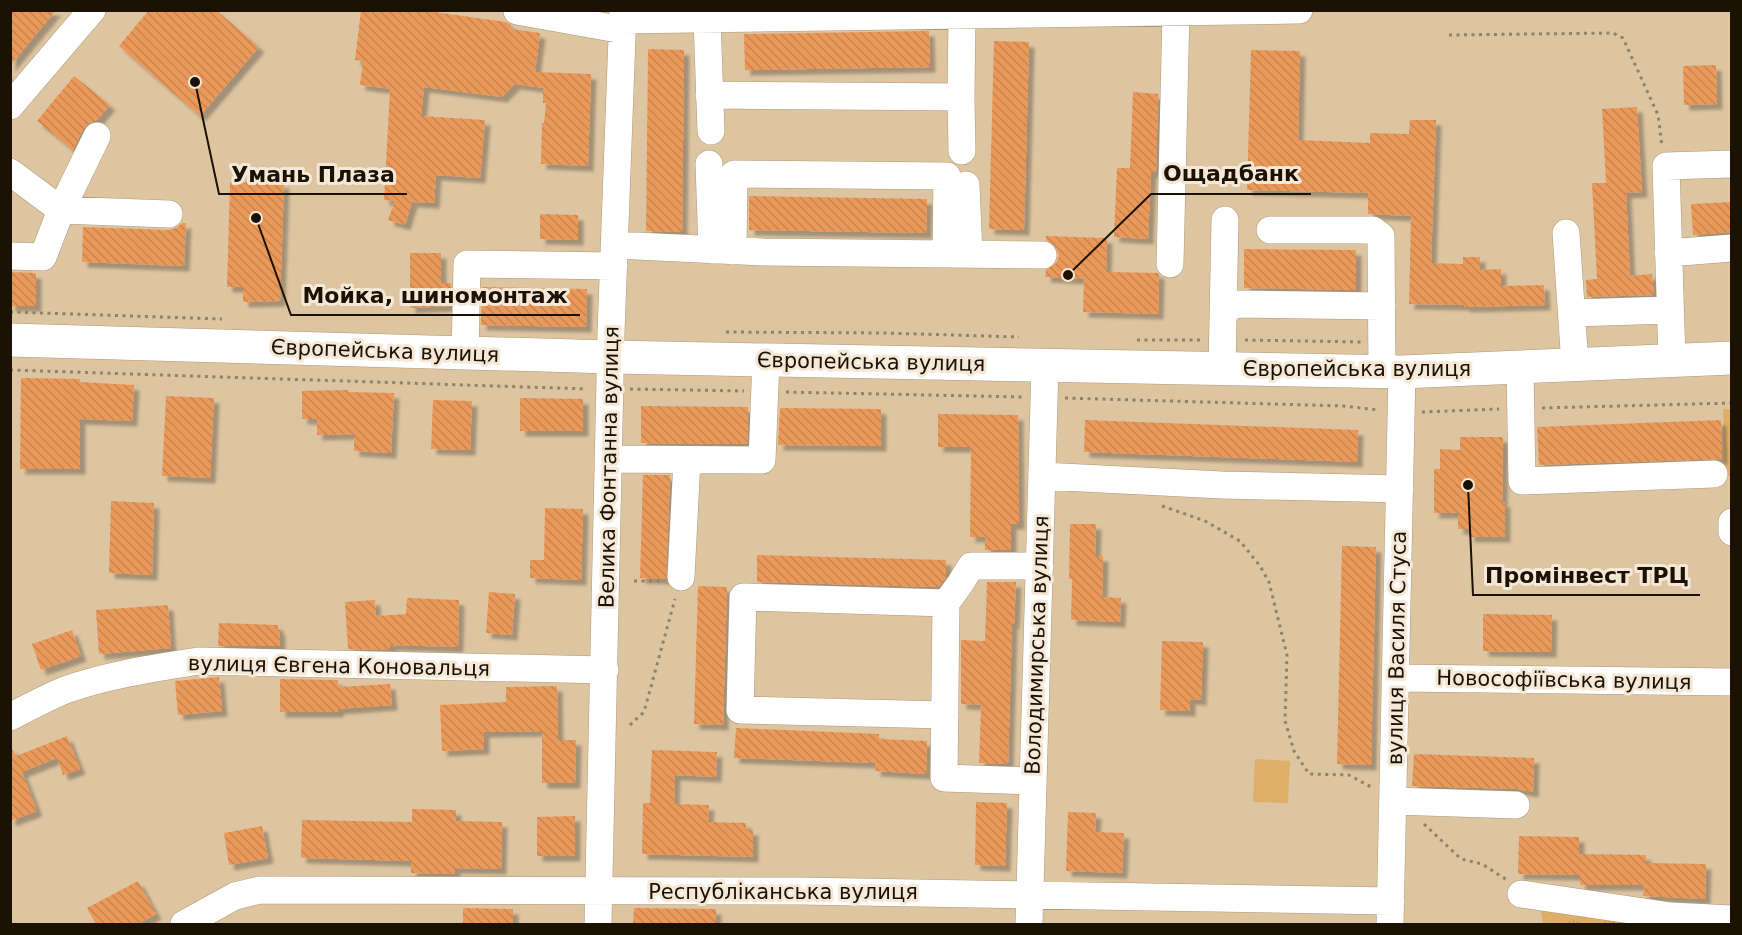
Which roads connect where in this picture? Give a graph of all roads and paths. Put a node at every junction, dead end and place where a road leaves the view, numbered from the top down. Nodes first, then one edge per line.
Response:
1 (1299, 10) edge
2 (518, 11) edge
3 (1047, 12) edge
4 (1176, 12) junction
5 (82, 14) edge
6 (962, 15) junction
7 (724, 16) edge
8 (622, 18) edge
9 (1449, 35) dead end
10 (709, 95) junction
11 (961, 96) junction
12 (10, 106) edge
13 (711, 131) dead end
14 (97, 136) dead end
15 (962, 151) dead end
16 (709, 164) dead end
17 (1731, 164) edge
18 (1666, 166) junction
19 (10, 172) edge
20 (966, 185) dead end
21 (61, 210) junction
22 (169, 214) dead end
23 (1225, 219) dead end
24 (1270, 230) dead end
25 (1566, 233) dead end
26 (1731, 248) edge
27 (722, 251) junction
28 (1668, 253) junction
29 (958, 254) junction
30 (615, 255) junction
31 (1043, 255) dead end
32 (10, 256) edge
33 (1170, 264) dead end
34 (1382, 306) junction
35 (1670, 310) junction
36 (10, 312) edge
37 (1572, 313) junction
38 (230, 319) dead end
39 (721, 332) dead end
40 (1024, 338) dead end
41 (10, 340) edge
42 (1129, 340) dead end
43 (1222, 341) junction
44 (465, 354) junction
45 (1731, 358) edge
46 (1672, 360) junction
47 (1388, 362) junction
48 (1575, 365) junction
49 (1045, 366) junction
50 (1520, 367) junction
51 (10, 370) edge
52 (610, 373) junction
53 (765, 376) junction
54 (1045, 398) junction
55 (1731, 403) edge
56 (1521, 409) junction
57 (1401, 412) junction
58 (609, 459) junction
59 (687, 460) junction
60 (1714, 474) dead end
61 (1042, 476) junction
62 (1400, 489) junction
63 (1161, 506) dead end
64 (1731, 522) edge
65 (1731, 532) edge
66 (1040, 566) junction
67 (681, 576) joint
68 (945, 603) junction
69 (605, 670) junction
70 (1396, 678) junction
71 (1731, 682) edge
72 (945, 715) junction
73 (10, 717) edge
74 (630, 725) dead end
75 (1033, 781) junction
76 (1398, 798) junction
77 (1516, 805) dead end
78 (599, 891) junction
79 (1521, 894) joint
80 (1030, 895) junction
81 (1390, 913) edge
82 (1731, 919) edge
83 (1671, 920) edge
84 (184, 924) edge
85 (598, 924) edge
86 (1029, 924) edge

1 - 4 street
2 - 8 street
3 - 4 street
3 - 6 street
4 - 33 street
5 - 12 street
6 - 7 street
6 - 11 street
7 - 8 street
7 - 10 street
8 - 30 street, Велика Фонтанна вулиця
9 - 18 path
10 - 11 street
10 - 13 street
11 - 15 street
14 - 21 street
16 - 27 street
17 - 18 street
18 - 28 street
19 - 21 street
20 - 29 street
21 - 22 street
21 - 32 street
23 - 43 street
24 - 34 street, вулиця Василя Стуса
25 - 37 street
26 - 28 street
27 - 29 street
27 - 29 street
27 - 30 street
28 - 35 street
29 - 31 street
30 - 44 street
30 - 52 street, Велика Фонтанна вулиця
34 - 43 street
34 - 47 street, вулиця Василя Стуса
35 - 37 street
35 - 46 street
36 - 38 path
37 - 48 street
39 - 40 path
41 - 44 main road, Європейська вулиця
42 - 43 path
43 - 47 main road, Європейська вулиця
43 - 47 path
43 - 49 main road, Європейська вулиця
44 - 52 main road, Європейська вулиця
45 - 46 main road, Європейська вулиця
46 - 48 main road, Європейська вулиця
47 - 50 main road, Європейська вулиця
47 - 57 street, вулиця Василя Стуса
48 - 50 main road, Європейська вулиця
49 - 53 main road, Європейська вулиця
49 - 54 street, Володимирська вулиця
50 - 56 street
51 - 52 path
52 - 53 main road, Європейська вулиця
52 - 53 path
52 - 58 street, Велика Фонтанна вулиця
53 - 54 path
53 - 59 street
54 - 57 path
54 - 61 street, Володимирська вулиця
55 - 56 path
56 - 57 path
56 - 60 street
57 - 62 street, вулиця Василя Стуса
58 - 59 street
58 - 69 street, Велика Фонтанна вулиця
59 - 67 street
61 - 62 street
61 - 66 street, Володимирська вулиця
62 - 70 street, вулиця Василя Стуса
63 - 76 path
64 - 65 street
66 - 68 street
66 - 75 street, Володимирська вулиця
67 - 74 path
68 - 72 street
68 - 72 street
69 - 73 street, вулиця Євгена Коновальця
69 - 78 street, Велика Фонтанна вулиця
70 - 71 street, Новософіївська вулиця
70 - 76 street, вулиця Василя Стуса
72 - 75 street
75 - 80 street, Володимирська вулиця
76 - 77 street
76 - 79 path
76 - 81 street, вулиця Василя Стуса
78 - 80 street, Республіканська вулиця
78 - 84 street, Республіканська вулиця
78 - 85 street, Велика Фонтанна вулиця
79 - 83 street
80 - 81 street, Республіканська вулиця
80 - 86 street, Володимирська вулиця
82 - 83 street

